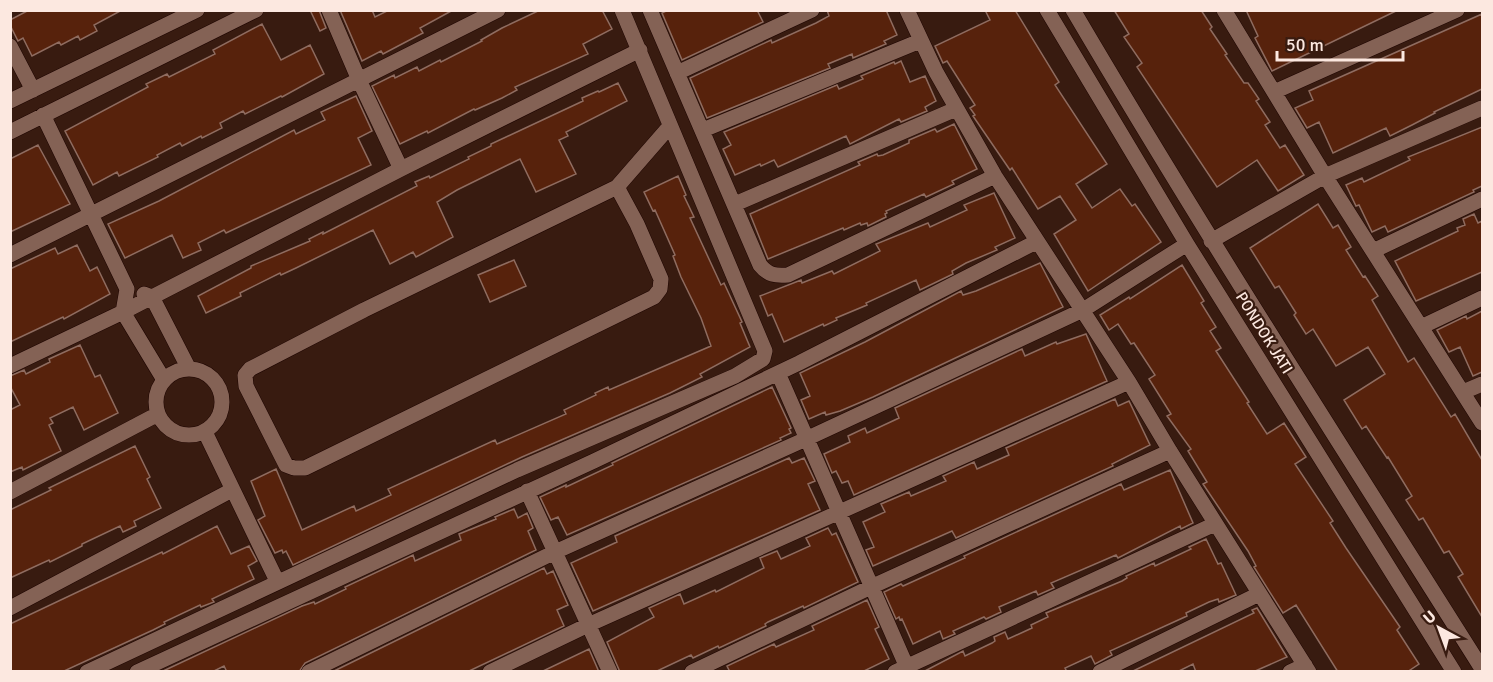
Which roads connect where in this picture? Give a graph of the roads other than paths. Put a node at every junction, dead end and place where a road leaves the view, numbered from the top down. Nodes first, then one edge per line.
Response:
1 (197, 10) edge
2 (256, 10) edge
3 (329, 10) edge
4 (498, 10) edge
5 (622, 10) edge
6 (650, 10) edge
7 (812, 10) edge
8 (907, 10) edge
9 (1047, 10) edge
10 (1073, 10) edge
11 (1224, 10) edge
12 (1457, 10) edge
13 (169, 24) junction
14 (920, 42) junction
15 (10, 46) edge
16 (180, 48) junction
17 (640, 50) junction
18 (678, 73) junction
19 (359, 81) junction
20 (33, 90) junction
21 (1274, 92) junction
22 (10, 101) edge
23 (1482, 108) edge
24 (956, 109) junction
25 (44, 115) junction
26 (670, 126) junction
27 (703, 130) junction
28 (10, 132) edge
29 (1154, 149) junction
30 (1136, 162) junction
31 (400, 169) junction
32 (995, 176) junction
33 (1325, 176) junction
34 (617, 187) junction
35 (1482, 199) edge
36 (735, 204) junction
37 (91, 213) junction
38 (1211, 241) junction
39 (1036, 242) junction
40 (1187, 244) junction
41 (1373, 250) junction
42 (10, 255) edge
43 (128, 289) junction
44 (152, 297) junction
45 (1482, 298) edge
46 (1083, 310) junction
47 (123, 312) junction
48 (1421, 327) junction
49 (10, 366) edge
50 (189, 369) junction
51 (778, 373) junction
52 (164, 380) junction
53 (1129, 382) junction
54 (1482, 384) edge
55 (1463, 392) junction
56 (158, 414) junction
57 (1482, 423) edge
58 (206, 432) junction
59 (806, 439) junction
60 (1170, 451) junction
61 (232, 490) junction
62 (527, 491) junction
63 (10, 492) edge
64 (840, 513) junction
65 (1215, 524) junction
66 (555, 552) junction
67 (278, 581) junction
68 (873, 586) junction
69 (1259, 594) junction
70 (10, 608) edge
71 (588, 625) junction
72 (1307, 668) edge
73 (1482, 669) edge
74 (904, 670) edge
75 (87, 672) edge
76 (137, 672) edge
77 (309, 672) edge
78 (490, 672) edge
79 (610, 672) edge
80 (692, 672) edge
81 (1100, 672) edge
82 (1290, 672) edge
83 (1454, 672) edge

1 - 13 street
2 - 16 street
3 - 19 street
4 - 19 street
5 - 17 street
6 - 18 street
7 - 18 street
8 - 14 street
9 - 30 street, PONDOK JATI
10 - 29 street, PONDOK JATI
11 - 21 street
12 - 21 street
13 - 16 street
13 - 20 street
14 - 24 street
14 - 27 street
15 - 20 street
16 - 25 street
17 - 26 street
17 - 31 street
18 - 27 street
19 - 31 street
19 - 37 street
20 - 22 street
21 - 33 street
23 - 33 street
24 - 32 street
24 - 36 street
25 - 28 street
25 - 37 street
26 - 34 street
26 - 67 street
27 - 36 street
29 - 30 street
29 - 38 street, PONDOK JATI
30 - 40 street, PONDOK JATI
31 - 44 street
32 - 36 street
32 - 39 street
33 - 38 street
33 - 41 street
34 - 34 street
35 - 41 street
37 - 42 street
37 - 43 street
38 - 73 street, PONDOK JATI
39 - 46 street
39 - 51 street
40 - 46 street
40 - 83 street, PONDOK JATI
41 - 48 street
43 - 44 street
43 - 47 street
44 - 47 street
44 - 50 street
45 - 48 street
46 - 53 street
46 - 59 street
47 - 49 street
47 - 52 street
48 - 55 street
50 - 52 street
50 - 58 street
51 - 59 street
51 - 62 street
52 - 56 street
53 - 60 street
53 - 64 street
54 - 55 street
55 - 57 street
56 - 58 street
56 - 63 street
58 - 61 street
59 - 64 street
59 - 66 street
60 - 65 street
60 - 68 street
61 - 67 street
61 - 70 street
62 - 66 street
62 - 76 street
64 - 68 street
64 - 71 street
65 - 69 street
65 - 74 street
66 - 71 street
66 - 77 street
67 - 75 street
68 - 74 street
68 - 80 street
69 - 72 street
69 - 81 street
71 - 78 street
71 - 79 street
72 - 82 street

